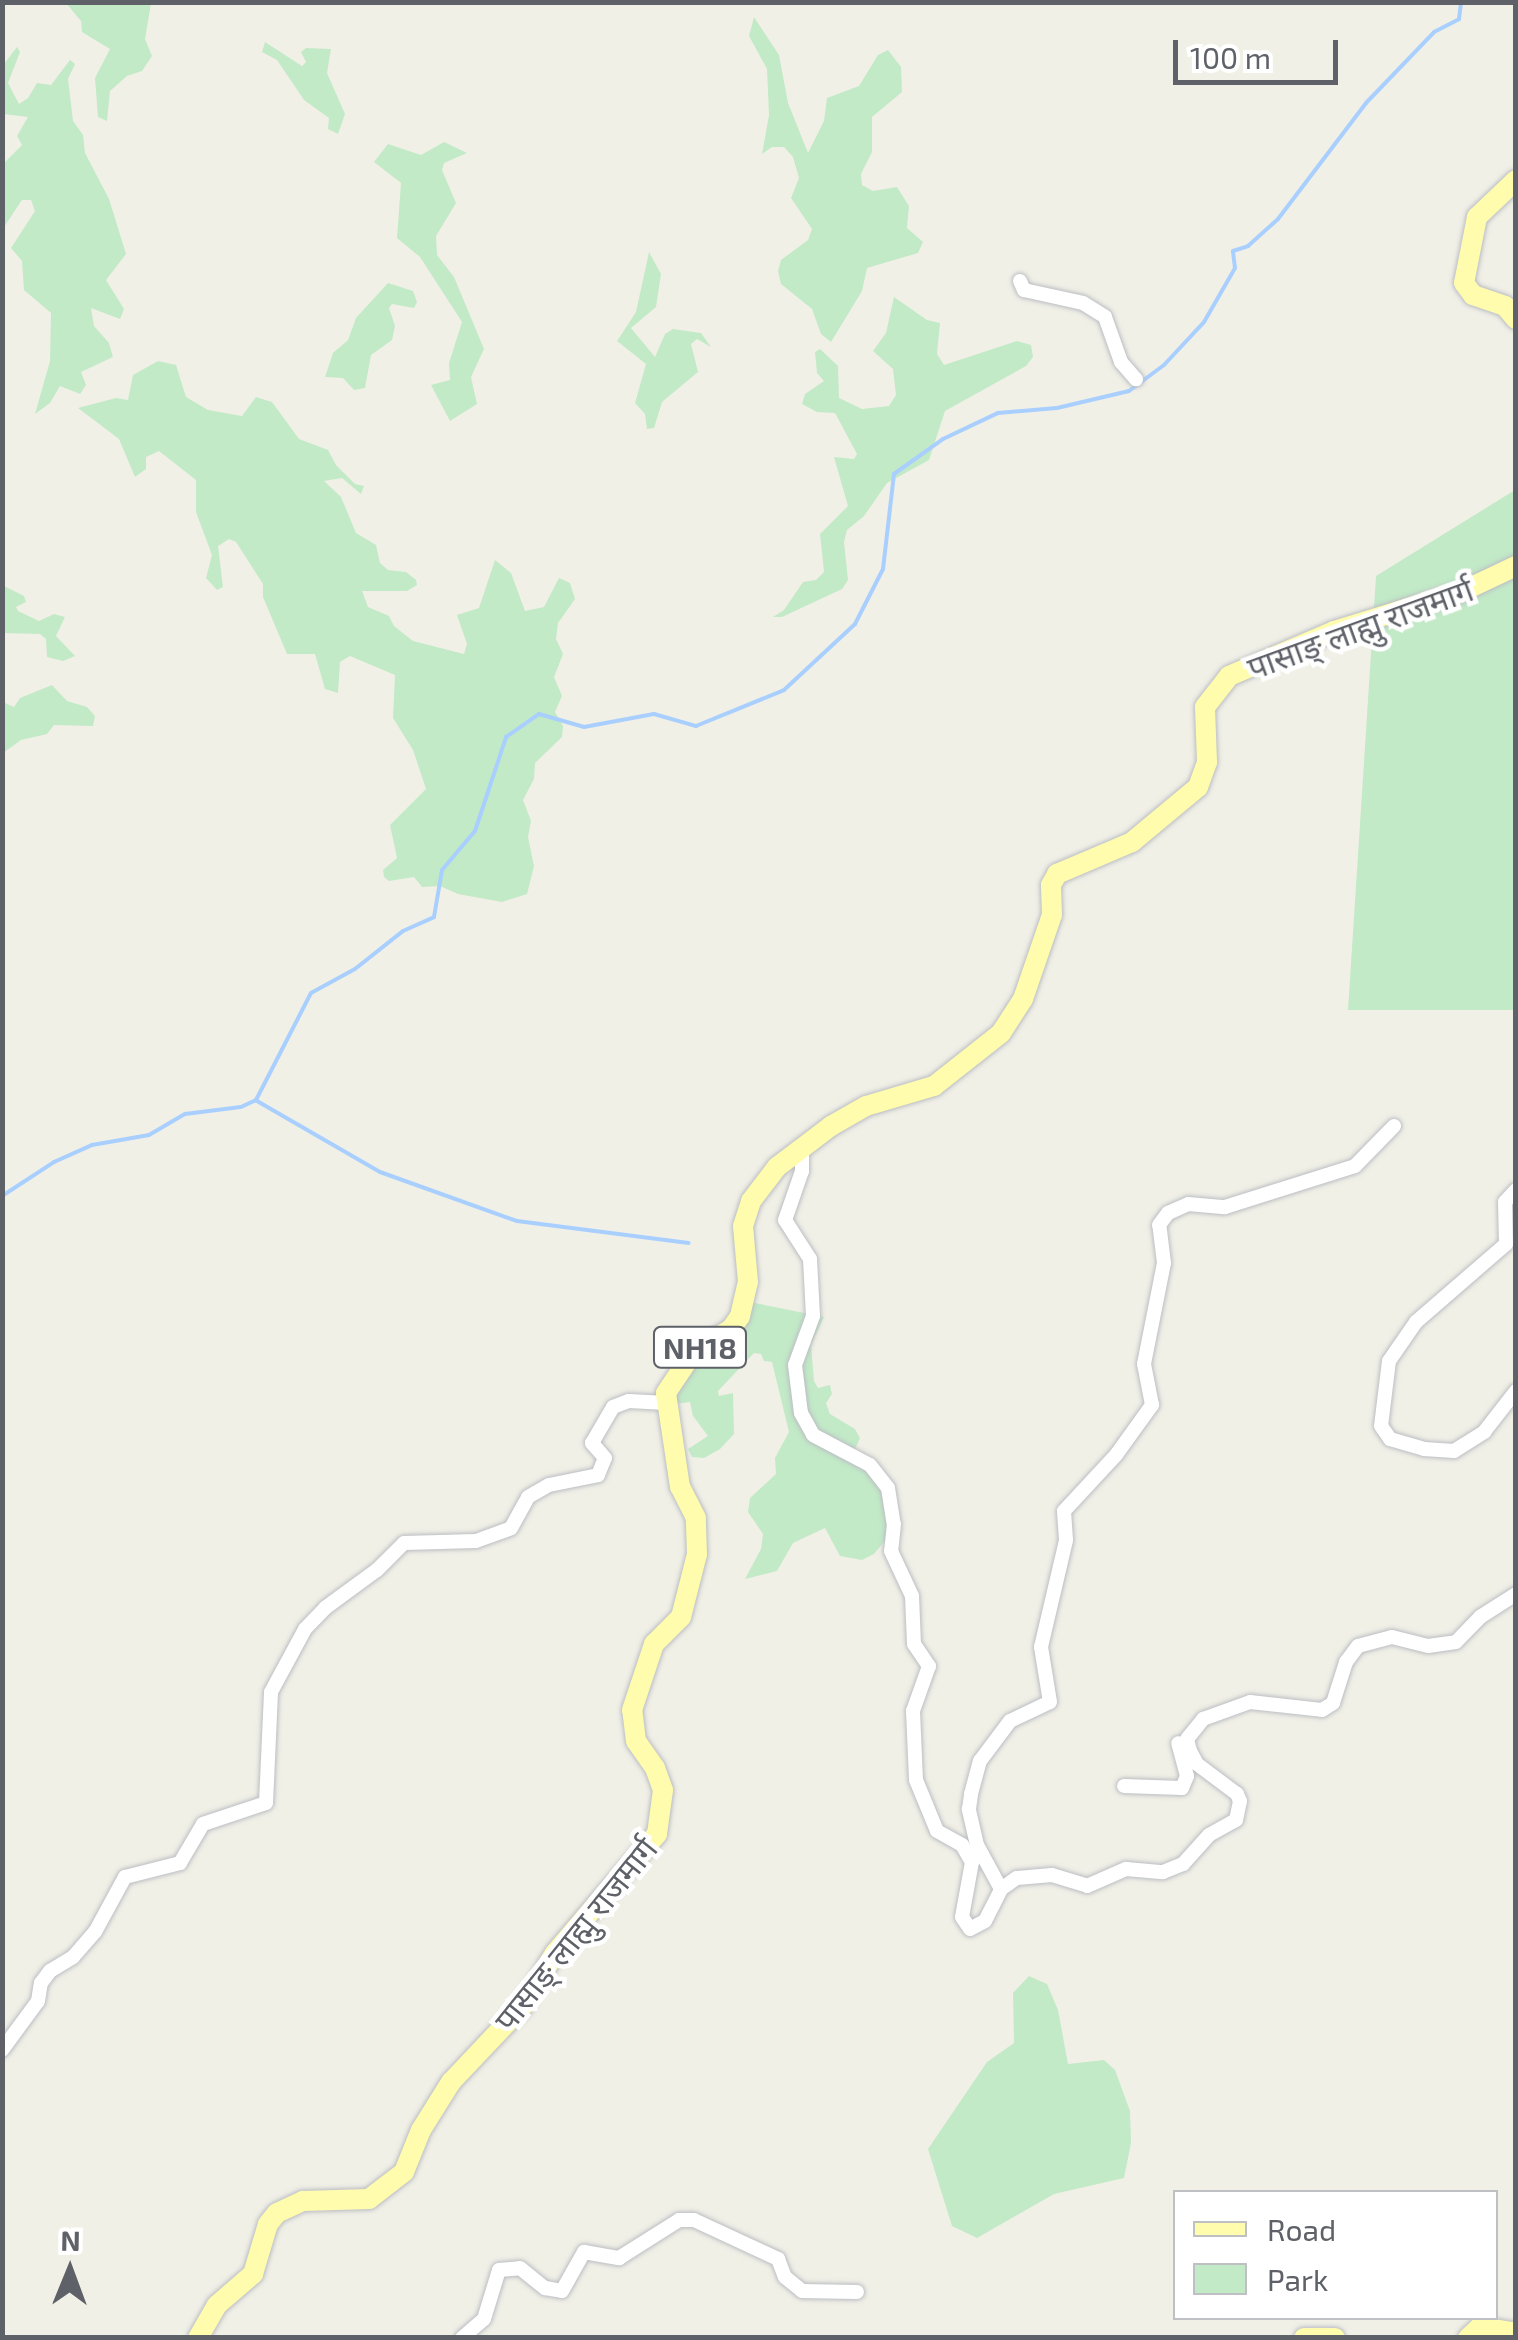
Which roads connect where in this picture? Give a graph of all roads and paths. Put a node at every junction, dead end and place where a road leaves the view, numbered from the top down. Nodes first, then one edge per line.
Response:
1 (1516, 180) edge
2 (1020, 280) dead end
3 (1516, 319) edge
4 (1136, 378) dead end
5 (1516, 566) edge
6 (1394, 1126) dead end
7 (802, 1147) junction
8 (1516, 1190) edge
9 (1516, 1391) edge
10 (666, 1403) junction
11 (1516, 1594) edge
12 (1178, 1743) dead end
13 (1124, 1786) dead end
14 (1000, 1889) junction
15 (2, 2050) edge
16 (857, 2292) dead end
17 (1516, 2333) edge
18 (198, 2338) edge
19 (462, 2338) edge
20 (1304, 2338) edge
21 (1335, 2338) edge
22 (1468, 2338) edge

1 - 3 main road
2 - 4 street
5 - 7 main road, पासाङ् लाह्मु राजमार्ग / NH18
6 - 14 street
7 - 10 main road, पासाङ् लाह्मु राजमार्ग / NH18
7 - 14 street
8 - 9 street
10 - 15 street
10 - 18 main road, पासाङ् लाह्मु राजमार्ग / NH18
11 - 14 street
12 - 13 street
16 - 19 street
17 - 22 main road
20 - 21 main road

